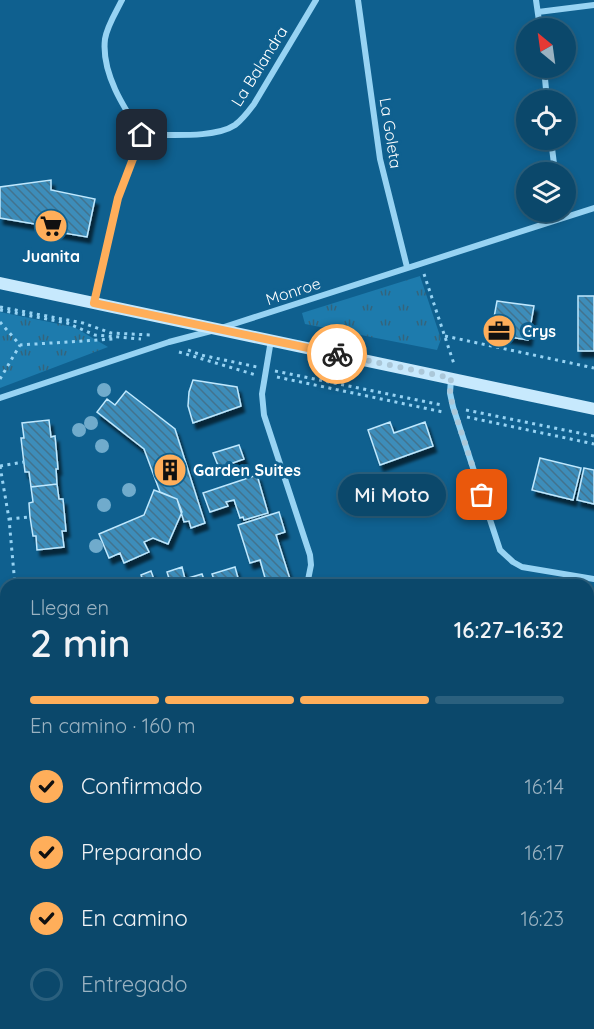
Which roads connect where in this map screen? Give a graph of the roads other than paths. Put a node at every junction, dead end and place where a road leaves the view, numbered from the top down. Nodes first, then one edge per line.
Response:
1 (122, 0) edge
2 (316, 0) edge
3 (358, 0) edge
4 (536, 0) edge
5 (594, 5) edge
6 (538, 12) junction
7 (539, 18) edge
8 (142, 135) junction
9 (594, 208) edge
10 (576, 214) edge
11 (551, 222) edge
12 (407, 267) junction
13 (0, 283) edge
14 (94, 303) junction
15 (217, 329) junction
16 (272, 340) junction
17 (455, 379) junction
18 (0, 398) edge
19 (594, 409) edge
20 (308, 579) edge
21 (594, 579) edge

1 - 8 street
2 - 8 street, La Balandra
3 - 12 street, La Goleta
4 - 6 street
5 - 6 street
6 - 7 street
8 - 14 street
9 - 10 street, Monroe
11 - 12 street, Monroe
12 - 15 street, Monroe
13 - 14 main road
14 - 15 main road
15 - 16 main road
15 - 18 street, Monroe
16 - 17 main road
16 - 20 street
17 - 19 main road
17 - 21 street

